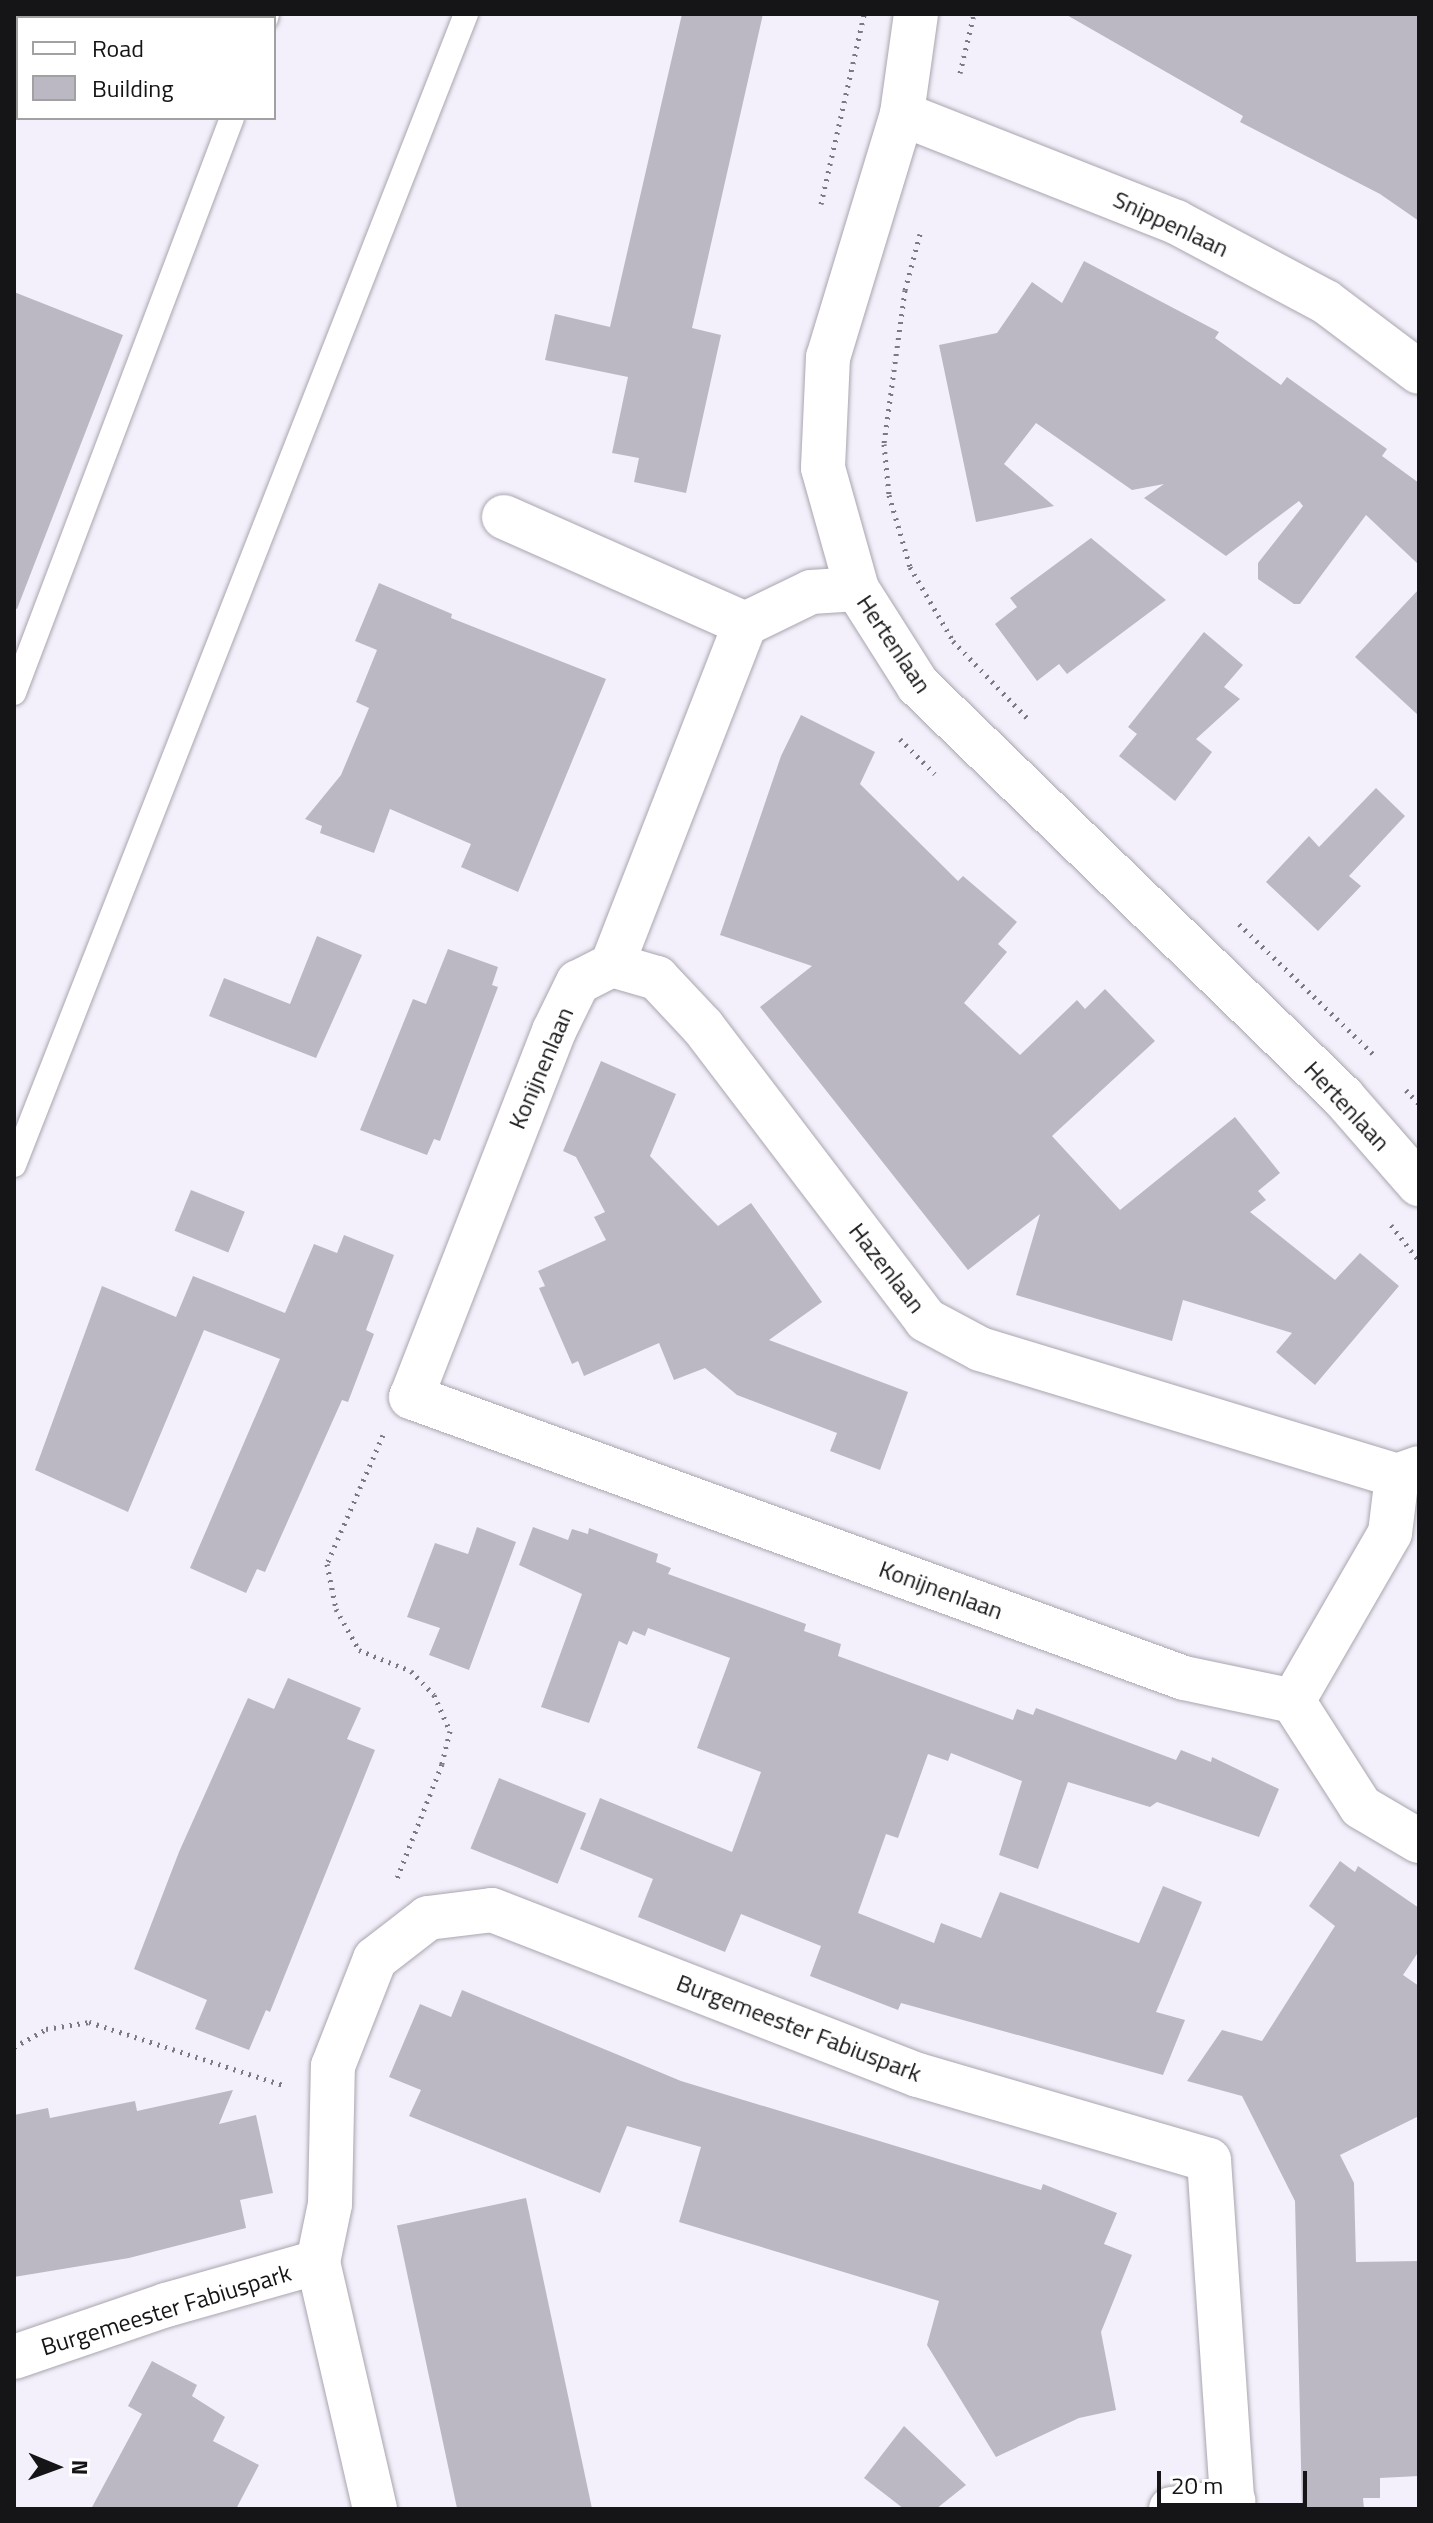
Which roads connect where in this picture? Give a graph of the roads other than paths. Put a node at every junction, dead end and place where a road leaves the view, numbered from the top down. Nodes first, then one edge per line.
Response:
1 (466, 14) edge
2 (916, 14) edge
3 (902, 114) junction
4 (231, 120) edge
5 (1419, 372) edge
6 (504, 517) dead end
7 (857, 589) junction
8 (745, 624) junction
9 (14, 693) edge
10 (612, 965) junction
11 (14, 1165) edge
12 (1419, 1184) edge
13 (1408, 1472) edge
14 (1293, 1701) junction
15 (1419, 1841) edge
16 (318, 2262) junction
17 (14, 2357) edge
18 (1233, 2505) edge
19 (375, 2509) edge
20 (1171, 2509) edge

1 - 11 lane
2 - 3 street, Hertenlaan
3 - 5 street, Snippenlaan
3 - 7 street, Hertenlaan
4 - 9 lane
6 - 8 street
7 - 8 street
7 - 12 street, Hertenlaan
8 - 10 street
10 - 13 street, Hazenlaan
10 - 14 street, Konijnenlaan
13 - 14 street, Hazenlaan
14 - 15 street
16 - 17 street, Burgemeester Fabiuspark
16 - 18 street, Burgemeester Fabiuspark
16 - 19 street, Burgemeester Fabiuspark
18 - 20 street, Burgemeester Fabiuspark

